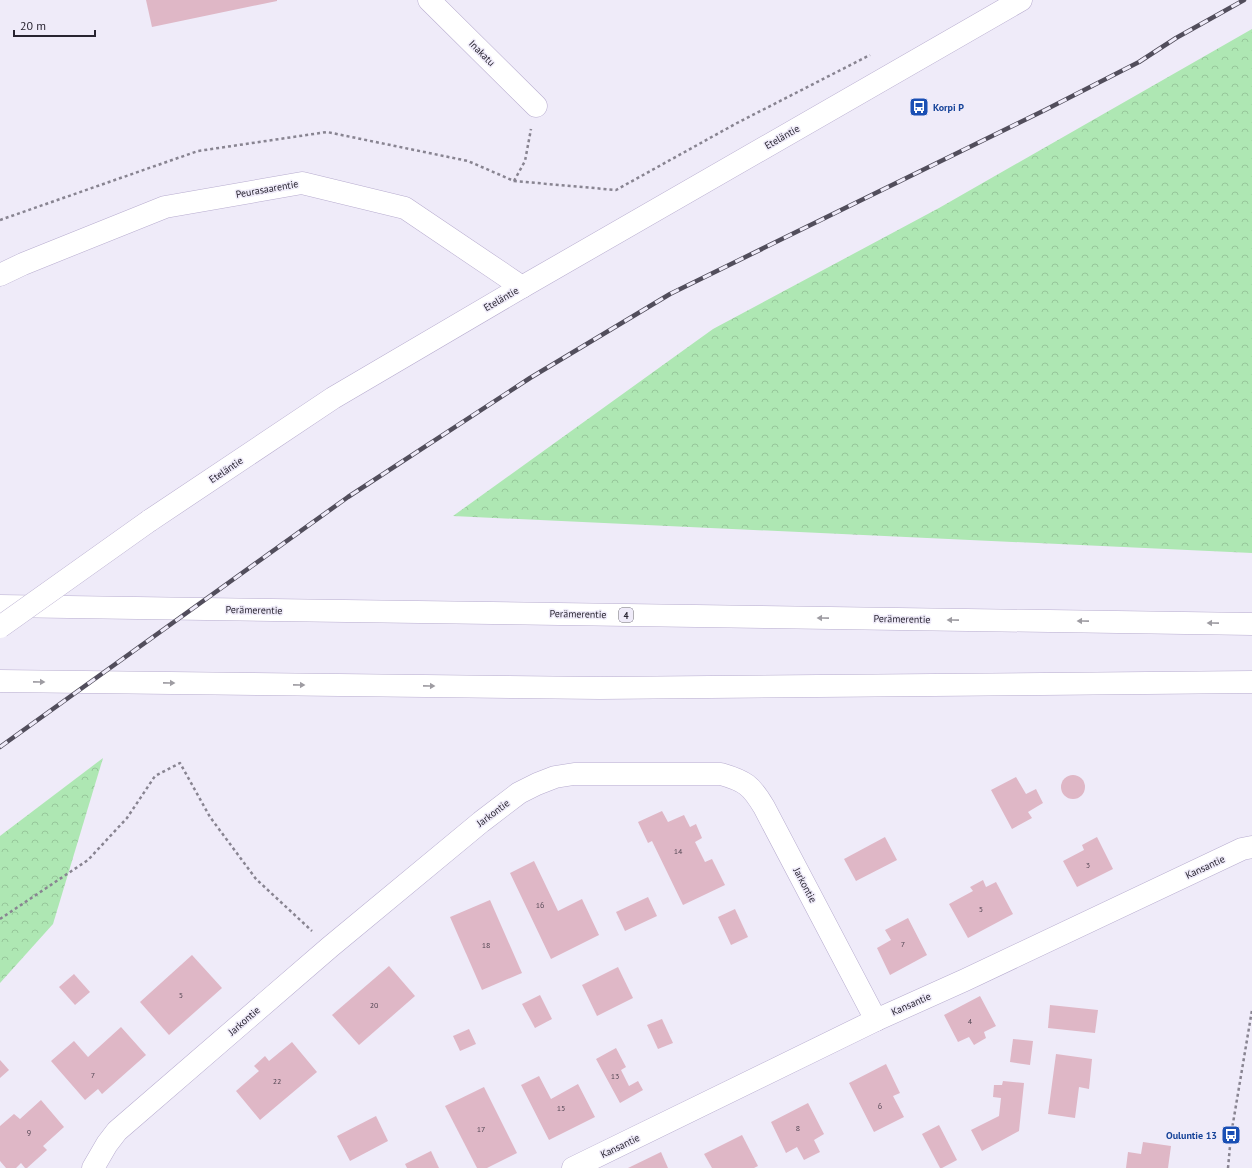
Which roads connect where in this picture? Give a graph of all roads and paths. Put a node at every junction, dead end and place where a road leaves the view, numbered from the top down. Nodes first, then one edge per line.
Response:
1 (429, 0) edge
2 (1021, 0) edge
3 (877, 52) dead end
4 (536, 106) joint
5 (514, 181) junction
6 (0, 220) edge
7 (0, 275) edge
8 (522, 287) junction
9 (0, 606) edge
10 (1252, 624) edge
11 (0, 627) edge
12 (0, 681) edge
13 (1252, 682) edge
14 (1252, 848) edge
15 (0, 919) edge
16 (330, 947) junction
17 (1252, 1010) edge
18 (876, 1020) junction
19 (93, 1168) edge
20 (573, 1168) edge
21 (1228, 1168) edge

1 - 4 main road, Inakatu
2 - 8 main road, Eteläntie
3 - 5 path
4 - 5 path
5 - 6 path
7 - 8 main road, Peurasaarentie
8 - 11 main road, Eteläntie, bridge
10 -> 9 main road, Perämerentie / 4
12 -> 13 main road
14 - 18 main road, Kansantie
15 - 16 path
16 - 18 main road, Jarkontie
16 - 19 main road, Jarkontie
17 - 21 path
18 - 20 main road, Kansantie

